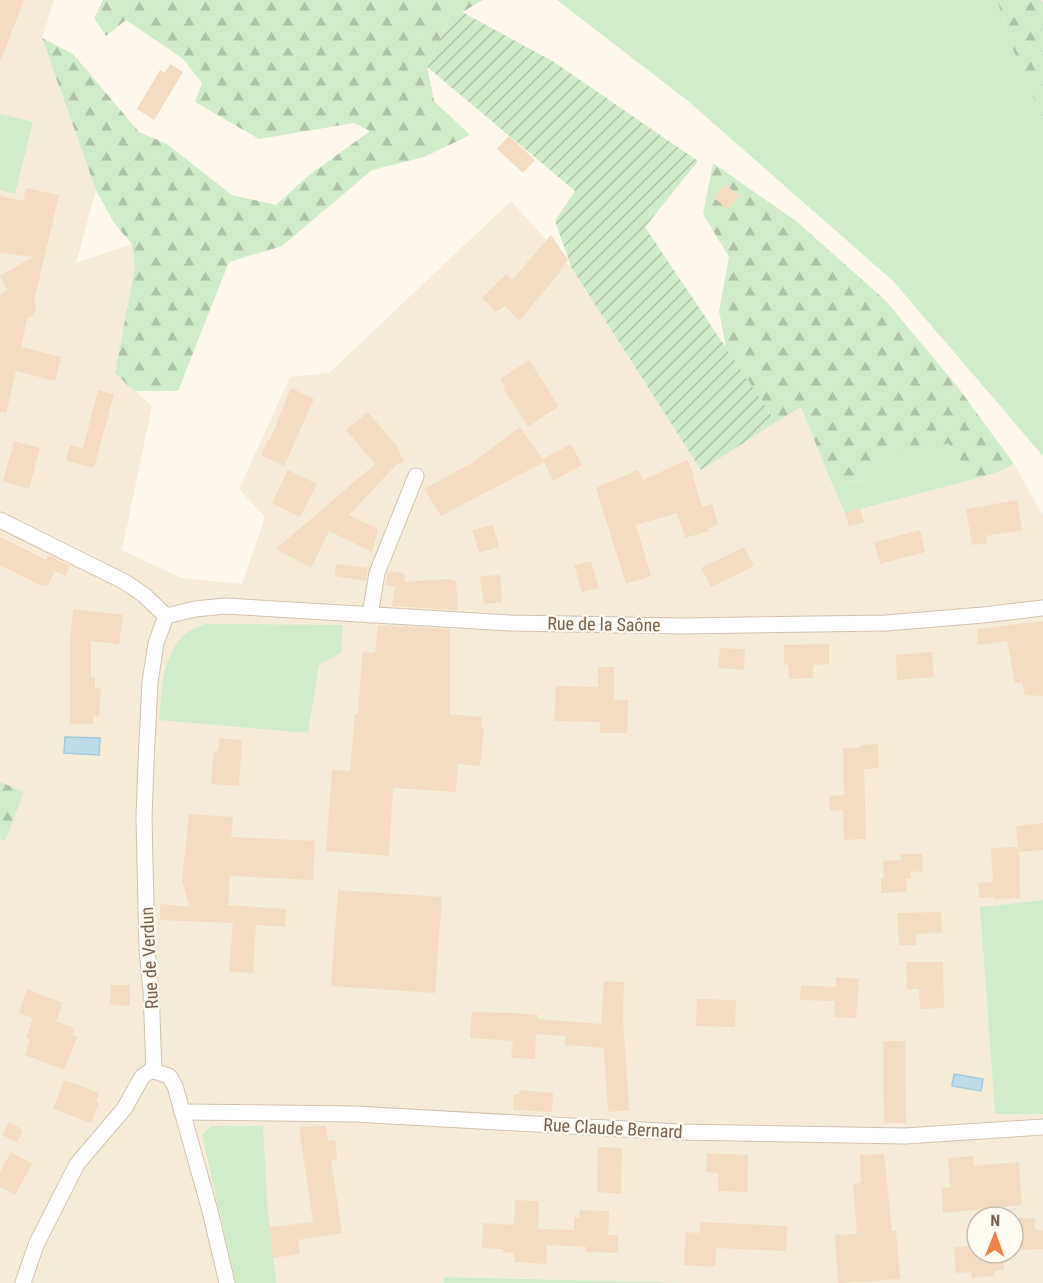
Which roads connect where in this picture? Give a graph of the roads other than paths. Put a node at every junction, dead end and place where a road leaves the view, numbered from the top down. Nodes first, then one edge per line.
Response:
1 (416, 476) dead end
2 (0, 520) edge
3 (1043, 608) edge
4 (370, 615) junction
5 (166, 616) junction
6 (154, 1071) junction
7 (182, 1112) junction
8 (1043, 1127) edge
9 (23, 1283) edge
10 (227, 1283) edge

1 - 4 street
2 - 5 street
3 - 4 street, Rue de la Saône
4 - 5 street, Rue de la Saône
5 - 6 street, Rue de Verdun
6 - 7 street
6 - 9 street
7 - 8 street, Rue Claude Bernard
7 - 10 street

